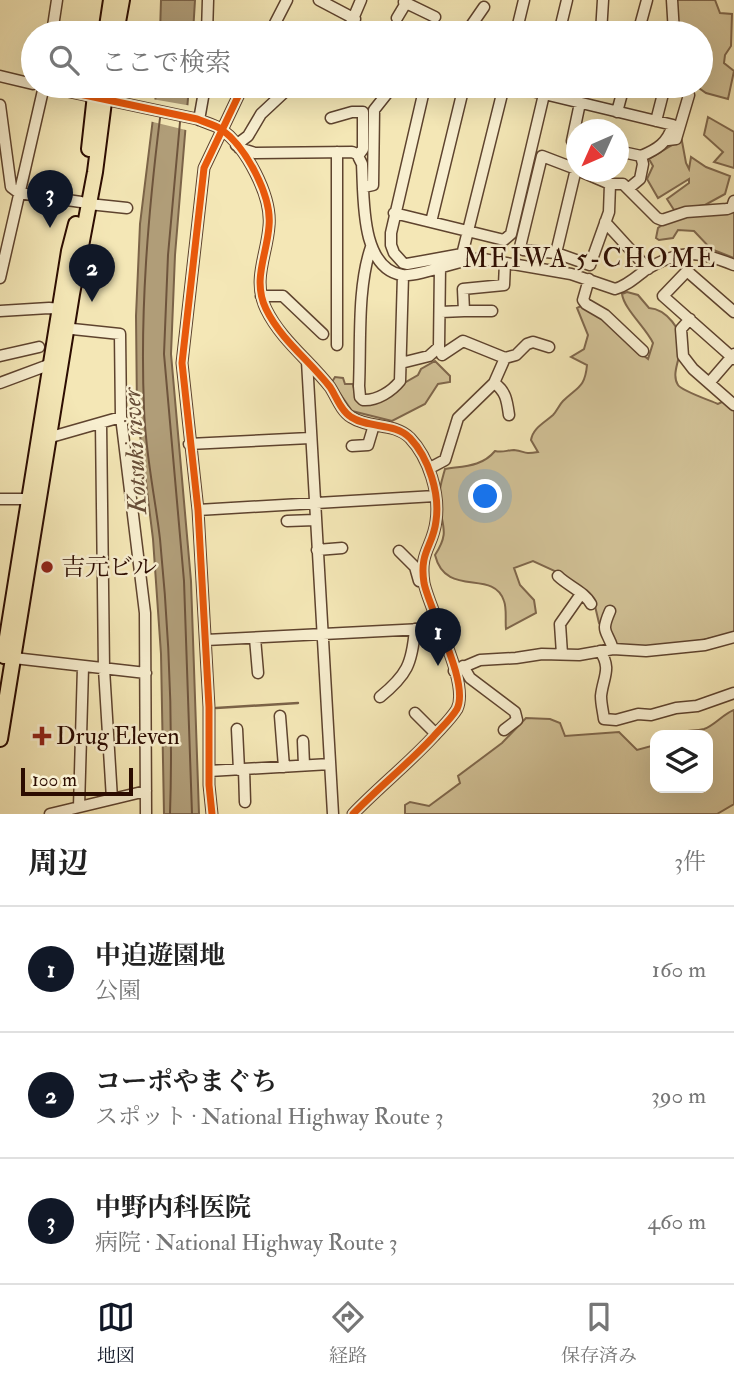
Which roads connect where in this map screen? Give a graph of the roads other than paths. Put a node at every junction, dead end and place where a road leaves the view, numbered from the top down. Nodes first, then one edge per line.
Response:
1 (57, 0) edge
2 (111, 0) edge
3 (122, 0) edge
4 (208, 0) edge
5 (287, 0) edge
6 (361, 0) edge
7 (524, 0) edge
8 (567, 0) edge
9 (603, 0) edge
10 (647, 0) edge
11 (672, 0) edge
12 (325, 1) edge
13 (404, 1) edge
14 (484, 7) dead end
15 (435, 17) dead end
16 (397, 18) dead end
17 (355, 19) joint
18 (54, 21) edge
19 (108, 21) edge
20 (118, 21) edge
21 (207, 21) edge
22 (276, 21) edge
23 (474, 21) edge
24 (519, 21) edge
25 (562, 21) edge
26 (602, 21) edge
27 (641, 21) edge
28 (673, 21) edge
29 (0, 76) edge
30 (21, 81) edge
31 (40, 98) edge
32 (100, 98) edge
33 (117, 98) edge
34 (203, 98) edge
35 (237, 98) edge
36 (278, 98) edge
37 (384, 98) edge
38 (422, 98) edge
39 (461, 98) edge
40 (500, 98) edge
41 (543, 98) edge
42 (567, 98) edge
43 (621, 98) edge
44 (662, 98) edge
45 (688, 98) edge
46 (580, 103) junction
47 (0, 106) edge
48 (617, 112) junction
49 (331, 118) dead end
50 (577, 119) edge
51 (198, 120) junction
52 (656, 121) junction
53 (221, 129) junction
54 (668, 140) junction
55 (238, 147) junction
56 (337, 152) junction
57 (629, 153) edge
58 (359, 156) junction
59 (641, 156) junction
60 (605, 182) edge
61 (610, 184) junction
62 (364, 187) junction
63 (628, 189) junction
64 (19, 193) junction
65 (734, 201) edge
66 (85, 203) junction
67 (127, 208) dead end
68 (394, 213) junction
69 (430, 222) junction
70 (605, 222) junction
71 (468, 231) junction
72 (371, 247) junction
73 (556, 253) junction
74 (461, 258) junction
75 (505, 263) junction
76 (734, 265) edge
77 (440, 266) junction
78 (648, 269) junction
79 (403, 275) junction
80 (0, 278) edge
81 (589, 279) junction
82 (261, 296) junction
83 (65, 309) junction
84 (0, 311) edge
85 (464, 311) junction
86 (441, 312) junction
87 (492, 312) dead end
88 (734, 312) edge
89 (690, 319) junction
90 (63, 328) junction
91 (323, 334) dead end
92 (337, 345) dead end
93 (39, 347) dead end
94 (549, 347) dead end
95 (643, 351) dead end
96 (442, 355) dead end
97 (0, 356) edge
98 (733, 357) edge
99 (505, 358) junction
100 (307, 361) junction
101 (401, 363) junction
102 (51, 364) junction
103 (0, 383) edge
104 (494, 383) junction
105 (709, 383) junction
106 (734, 405) edge
107 (509, 415) dead end
108 (121, 416) junction
109 (101, 423) junction
110 (374, 425) junction
111 (51, 437) junction
112 (310, 438) junction
113 (190, 443) junction
114 (352, 446) dead end
115 (430, 468) junction
116 (435, 496) junction
117 (0, 499) edge
118 (30, 499) junction
119 (314, 503) junction
120 (198, 510) junction
121 (315, 520) junction
122 (287, 521) dead end
123 (342, 548) dead end
124 (317, 550) junction
125 (399, 551) dead end
126 (558, 576) dead end
127 (424, 582) junction
128 (581, 594) junction
129 (12, 597) edge
130 (591, 604) dead end
131 (610, 611) dead end
132 (442, 628) junction
133 (415, 629) junction
134 (322, 634) junction
135 (734, 637) edge
136 (255, 638) junction
137 (206, 640) junction
138 (613, 649) junction
139 (600, 651) junction
140 (562, 654) junction
141 (14, 658) junction
142 (83, 667) junction
143 (458, 668) junction
144 (104, 669) junction
145 (146, 673) junction
146 (257, 673) dead end
147 (0, 681) edge
148 (734, 693) edge
149 (380, 697) dead end
150 (415, 713) dead end
151 (280, 716) dead end
152 (237, 729) dead end
153 (504, 730) dead end
154 (436, 734) junction
155 (0, 739) edge
156 (303, 741) dead end
157 (330, 764) junction
158 (304, 765) junction
159 (284, 767) junction
160 (241, 770) junction
161 (209, 771) junction
162 (146, 791) junction
163 (112, 799) junction
164 (245, 802) dead end
165 (79, 807) junction
166 (50, 814) edge
167 (146, 814) edge
168 (212, 814) edge
169 (333, 814) edge
170 (353, 814) edge

1 - 18 street
2 - 19 highway
3 - 20 highway
4 - 21 street
5 - 22 street
6 - 17 street
7 - 24 street
8 - 25 street
9 - 26 street
10 - 27 street
11 - 28 street
12 - 17 street
13 - 15 street
13 - 16 street
14 - 23 street
29 - 30 street
31 - 64 street
32 - 66 highway
33 - 51 street
34 - 51 street
35 - 53 street
36 - 55 street
37 - 62 street
38 - 68 street
39 - 69 street
40 - 71 street
41 - 71 street
42 - 46 street
43 - 48 street
44 - 52 street
45 - 54 street
46 - 48 street
46 - 50 street
47 - 64 street
48 - 52 street
49 - 58 street
51 - 53 street
52 - 54 street
53 - 55 street
53 - 113 street
54 - 59 street
55 - 56 street
55 - 82 street
56 - 58 street
56 - 92 street
57 - 59 street
58 - 62 street
59 - 63 street
60 - 61 street
61 - 63 street
61 - 70 street
62 - 72 street
63 - 65 street
64 - 66 street
64 - 80 street
66 - 67 street
66 - 83 highway
68 - 69 street
68 - 74 street
69 - 71 street
70 - 73 street
70 - 78 street
71 - 74 street
72 - 79 street
72 - 101 street
73 - 73 street
74 - 75 street
74 - 77 street
75 - 81 street
75 - 85 street
76 - 78 street
77 - 79 street
77 - 86 street
78 - 81 street
79 - 101 street
81 - 95 street
82 - 91 street
82 - 100 street
83 - 84 street
83 - 90 highway
85 - 86 street
85 - 87 street
86 - 101 street
88 - 89 street
89 - 98 street
89 - 105 street
90 - 102 highway
90 - 108 street
90 - 111 highway
93 - 97 street
94 - 99 street
96 - 99 street
98 - 105 street
99 - 104 street
100 - 110 street
100 - 112 street
102 - 103 street
102 - 118 highway
104 - 107 street
104 - 115 street
105 - 106 street
108 - 109 street
108 - 145 street
109 - 111 street
109 - 144 street
110 - 114 street
110 - 115 street
111 - 129 highway
112 - 113 street
112 - 119 street
113 - 120 street
115 - 116 street
116 - 119 street
116 - 127 street
117 - 118 street
118 - 129 highway
119 - 120 street
119 - 121 street
120 - 137 street
121 - 122 street
121 - 124 street
123 - 124 street
124 - 134 street
125 - 127 street
126 - 128 street
127 - 132 street
128 - 130 street
128 - 140 street
129 - 141 highway
129 - 147 highway
131 - 138 street
132 - 133 street
132 - 143 street
133 - 134 street
133 - 149 street
134 - 136 street
134 - 157 street
135 - 138 street
136 - 137 street
136 - 146 street
137 - 161 street
138 - 139 street
139 - 140 street
139 - 148 street
140 - 143 street
141 - 142 street
141 - 155 highway
142 - 144 street
142 - 165 street
143 - 153 street
143 - 154 street
144 - 145 street
144 - 163 street
145 - 162 street
150 - 154 street
151 - 159 street
152 - 160 street
154 - 170 street
156 - 158 street
157 - 158 street
157 - 169 street
158 - 159 street
159 - 160 street
160 - 161 street
160 - 164 street
161 - 168 street
162 - 163 street
162 - 167 street
163 - 165 street
165 - 166 street

